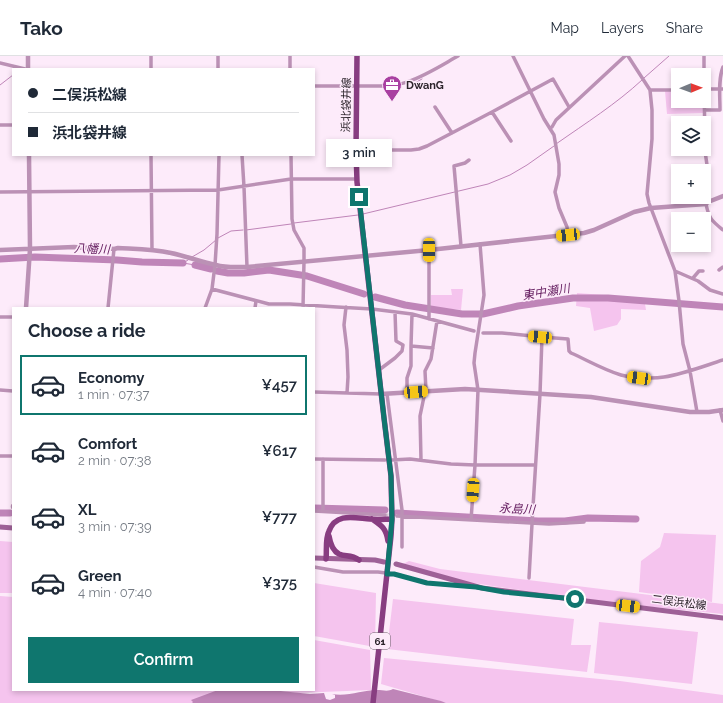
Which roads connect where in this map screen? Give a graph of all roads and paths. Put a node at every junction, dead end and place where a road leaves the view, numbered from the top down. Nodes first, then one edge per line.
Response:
1 (28, 56) edge
2 (151, 56) edge
3 (218, 56) edge
4 (290, 56) edge
5 (357, 56) edge
6 (458, 56) edge
7 (513, 56) edge
8 (625, 56) edge
9 (628, 56) edge
10 (704, 56) edge
11 (0, 63) edge
12 (723, 67) edge
13 (21, 68) edge
14 (28, 68) edge
15 (151, 68) edge
16 (218, 68) edge
17 (290, 68) edge
18 (704, 68) edge
19 (315, 86) edge
20 (357, 86) junction
21 (721, 89) edge
22 (650, 90) junction
23 (671, 90) edge
24 (530, 92) junction
25 (435, 107) dead end
26 (569, 107) junction
27 (705, 110) joint
28 (492, 112) junction
29 (0, 125) edge
30 (12, 125) edge
31 (550, 128) junction
32 (452, 133) junction
33 (511, 141) dead end
34 (356, 150) junction
35 (29, 156) edge
36 (152, 156) edge
37 (219, 156) edge
38 (242, 156) edge
39 (291, 156) edge
40 (469, 160) dead end
41 (707, 164) edge
42 (292, 179) junction
43 (357, 179) junction
44 (244, 187) junction
45 (218, 190) junction
46 (151, 191) junction
47 (0, 192) edge
48 (29, 192) junction
49 (723, 196) edge
50 (711, 201) edge
51 (696, 204) edge
52 (707, 204) edge
53 (651, 208) junction
54 (723, 230) edge
55 (568, 235) junction
56 (480, 244) junction
57 (461, 246) junction
58 (114, 249) junction
59 (0, 250) edge
60 (152, 250) junction
61 (429, 250) junction
62 (29, 252) junction
63 (365, 255) junction
64 (304, 261) junction
65 (215, 265) junction
66 (247, 267) junction
67 (723, 267) edge
68 (719, 270) dead end
69 (675, 271) junction
70 (703, 271) dead end
71 (693, 278) junction
72 (212, 289) junction
73 (723, 294) edge
74 (256, 301) junction
75 (303, 306) edge
76 (26, 307) edge
77 (108, 307) edge
78 (205, 307) edge
79 (255, 307) edge
80 (346, 307) junction
81 (372, 309) junction
82 (395, 312) junction
83 (412, 314) junction
84 (0, 317) edge
85 (12, 317) edge
86 (429, 319) junction
87 (437, 321) junction
88 (474, 331) dead end
89 (483, 333) dead end
90 (542, 337) junction
91 (411, 346) junction
92 (433, 348) junction
93 (723, 360) edge
94 (378, 370) junction
95 (690, 371) junction
96 (0, 390) edge
97 (478, 390) junction
98 (12, 391) edge
99 (315, 392) edge
100 (425, 392) junction
101 (347, 393) junction
102 (407, 393) junction
103 (384, 394) junction
104 (540, 394) junction
105 (722, 410) edge
106 (697, 412) junction
107 (723, 422) edge
108 (0, 456) edge
109 (12, 456) edge
110 (315, 459) edge
111 (323, 459) junction
112 (385, 460) dead end
113 (394, 460) junction
114 (421, 460) junction
115 (475, 465) junction
116 (535, 465) junction
117 (323, 510) junction
118 (315, 511) edge
119 (385, 515) tunnel mouth
120 (402, 516) junction
121 (394, 517) junction
122 (471, 518) junction
123 (372, 519) junction
124 (532, 522) junction
125 (584, 522) dead end
126 (0, 527) edge
127 (12, 528) edge
128 (328, 532) junction
129 (402, 547) dead end
130 (389, 555) junction
131 (315, 558) edge
132 (326, 559) junction
133 (359, 560) junction
134 (384, 562) dead end
135 (396, 564) dead end
136 (315, 567) edge
137 (387, 576) junction
138 (529, 578) dead end
139 (476, 587) junction
140 (723, 618) edge
141 (373, 703) edge

1 - 14 street
2 - 15 street
3 - 16 street
4 - 17 street
5 - 20 main road, 浜北袋井線 / 61
6 - 20 street
7 - 24 street
8 - 26 street
9 - 22 street
10 - 18 street
11 - 13 street
12 - 21 street
19 - 20 street
20 - 34 main road, 浜北袋井線 / 61
21 - 27 street
22 - 23 street
22 - 53 street
24 - 26 street
24 - 28 street
24 - 31 street
25 - 32 street
26 - 31 street
27 - 41 street
28 - 32 street
28 - 33 street
29 - 30 street
31 - 55 street
32 - 34 street
34 - 43 main road, 浜北袋井線 / 61
35 - 48 street
36 - 46 street
37 - 45 street
38 - 44 street
39 - 42 street
40 - 57 street
42 - 43 street
42 - 44 street
42 - 64 street
43 - 63 main road, 浜北袋井線 / 61
44 - 45 street
44 - 66 street
45 - 46 street
45 - 65 street
46 - 48 street
46 - 60 street
47 - 48 street
48 - 62 street
49 - 50 street
51 - 53 street
52 - 54 street
53 - 55 street
53 - 69 street
55 - 56 street
56 - 57 street
56 - 97 street
57 - 61 street
58 - 60 street
58 - 62 street
58 - 77 street
59 - 62 street
60 - 65 street
61 - 63 street
61 - 86 street
62 - 76 street
63 - 64 street
63 - 81 main road, 浜北袋井線 / 61
64 - 66 street
64 - 75 street
65 - 66 street
65 - 72 street
67 - 68 street
69 - 71 street
69 - 95 street
70 - 71 street
71 - 73 street
72 - 74 street
72 - 78 street
74 - 75 street
74 - 79 street
75 - 80 street
80 - 81 street
80 - 101 street
81 - 82 street
81 - 94 main road, 浜北袋井線 / 61
82 - 83 street
82 - 94 street
83 - 86 street
83 - 91 street
84 - 85 street
86 - 87 street
87 - 88 street
87 - 92 street
89 - 90 street
90 - 95 street
90 - 104 street
91 - 92 street
91 - 102 street
92 - 100 street
93 - 95 street
94 - 103 main road, 浜北袋井線 / 61
95 - 106 street
96 - 98 street
97 - 100 street
97 - 104 street
97 - 115 street
99 - 101 street
100 - 102 street
100 - 114 street
101 - 103 street
102 - 103 street
103 - 113 street
103 - 121 main road, 浜北袋井線 / 61
104 - 106 street
104 - 116 street
105 - 106 street
105 - 107 street
108 - 109 street
110 - 111 street
111 - 112 street
111 - 117 street
113 - 114 street
113 - 120 street
114 - 115 street
115 - 116 street
115 - 122 street
116 - 124 street
117 - 118 street
117 - 119 street
120 - 121 street
120 - 122 street
120 - 129 street
121 - 123 main road
121 - 130 main road, 浜北袋井線 / 61
122 - 124 street
123 - 128 main road
123 - 130 main road
124 - 125 street
124 - 138 street
126 - 127 main road
128 - 132 main road
128 - 133 main road
130 - 137 main road, 浜北袋井線 / 61
131 - 132 main road
132 - 133 main road
133 - 134 main road
135 - 139 main road, 二俣浜松線
136 - 137 street
137 - 139 street
137 - 141 main road, 浜北袋井線 / 61
139 - 140 main road, 二俣浜松線

